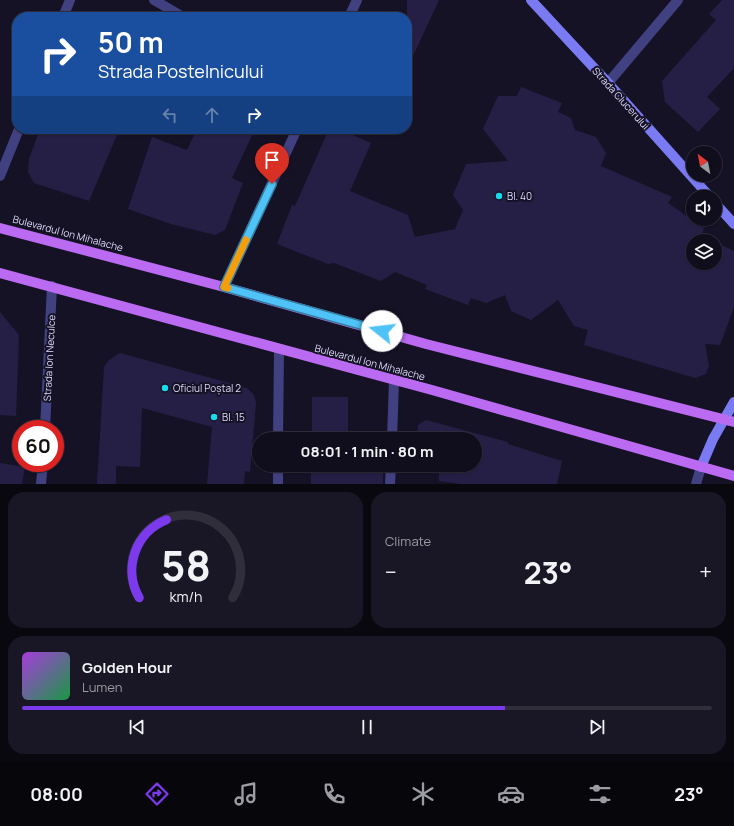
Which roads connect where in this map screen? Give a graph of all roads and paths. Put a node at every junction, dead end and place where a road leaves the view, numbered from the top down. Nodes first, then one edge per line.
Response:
1 (70, 0) edge
2 (154, 0) edge
3 (357, 0) edge
4 (531, 0) edge
5 (678, 0) edge
6 (65, 12) edge
7 (175, 12) edge
8 (351, 12) edge
9 (608, 83) junction
10 (17, 134) edge
11 (295, 134) edge
12 (0, 176) edge
13 (704, 190) edge
14 (722, 211) edge
15 (734, 224) edge
16 (0, 228) edge
17 (0, 273) edge
18 (52, 286) junction
19 (224, 287) junction
20 (279, 350) junction
21 (394, 380) junction
22 (734, 402) edge
23 (723, 419) junction
24 (45, 420) edge
25 (734, 422) edge
26 (278, 432) edge
27 (392, 432) edge
28 (701, 467) junction
29 (42, 472) edge
30 (278, 472) edge
31 (391, 472) edge
32 (734, 476) edge
33 (41, 484) edge
34 (278, 484) edge
35 (390, 484) edge
36 (696, 484) edge

1 - 6 street
2 - 7 street
3 - 8 street
4 - 9 street, Strada Clucerului
5 - 9 street
9 - 13 street, Strada Clucerului
10 - 12 street
11 - 19 street
14 - 15 street
16 - 19 main road, Bulevardul Ion Mihalache
17 - 18 main road, Bulevardul Ion Mihalache
18 - 20 main road, Bulevardul Ion Mihalache
18 - 24 street, Strada Ion Neculce
19 - 23 main road, Bulevardul Ion Mihalache
20 - 21 main road, Bulevardul Ion Mihalache
20 - 26 street
21 - 27 street
21 - 28 main road, Bulevardul Ion Mihalache
22 - 23 street
23 - 25 main road, Bulevardul Ion Mihalache
23 - 28 street
28 - 32 main road, Bulevardul Ion Mihalache
28 - 36 street
29 - 33 street
30 - 34 street
31 - 35 street

